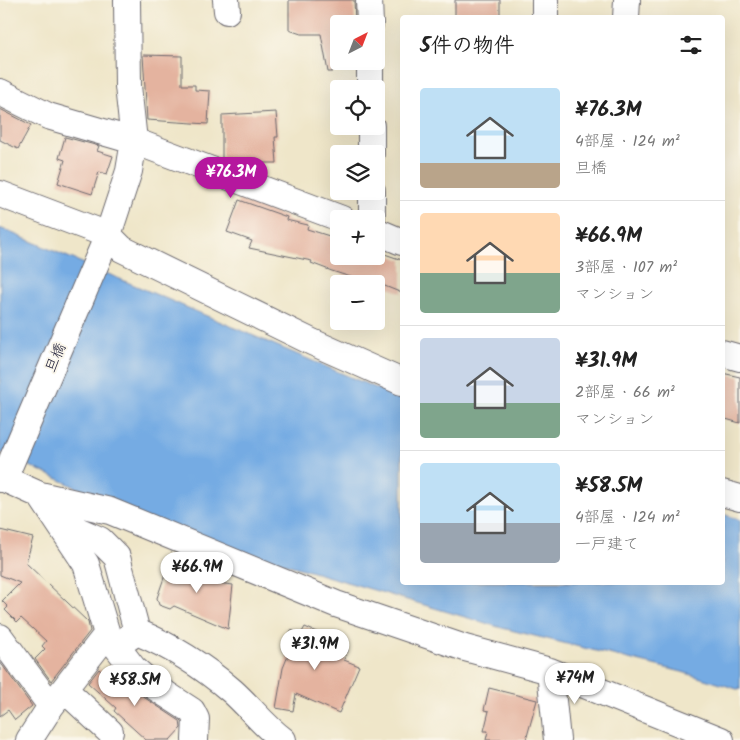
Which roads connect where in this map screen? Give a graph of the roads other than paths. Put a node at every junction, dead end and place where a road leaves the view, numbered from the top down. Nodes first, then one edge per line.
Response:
1 (127, 0) edge
2 (370, 0) edge
3 (545, 0) edge
4 (627, 0) edge
5 (370, 15) edge
6 (545, 15) edge
7 (626, 15) edge
8 (0, 92) edge
9 (134, 141) junction
10 (0, 194) edge
11 (330, 214) edge
12 (385, 235) edge
13 (400, 241) edge
14 (105, 242) junction
15 (725, 355) edge
16 (740, 358) edge
17 (400, 381) edge
18 (3, 475) edge
19 (40, 495) junction
20 (725, 495) edge
21 (740, 498) edge
22 (0, 637) edge
23 (120, 637) junction
24 (550, 671) junction
25 (58, 698) junction
26 (110, 732) dead end
27 (29, 740) edge
28 (195, 740) edge
29 (283, 740) edge
30 (557, 740) edge
31 (721, 740) edge

1 - 9 street, 旦橋
2 - 5 street
3 - 6 street
4 - 7 street
8 - 9 street
9 - 11 street
9 - 14 street, 旦橋
10 - 14 street
12 - 13 street
14 - 17 street
14 - 18 street, 旦橋
15 - 16 street
18 - 19 street
19 - 23 street
19 - 24 street
20 - 21 street
22 - 25 street
23 - 25 street
23 - 28 street
23 - 29 street
24 - 30 street
24 - 31 street
25 - 26 street
25 - 27 street

